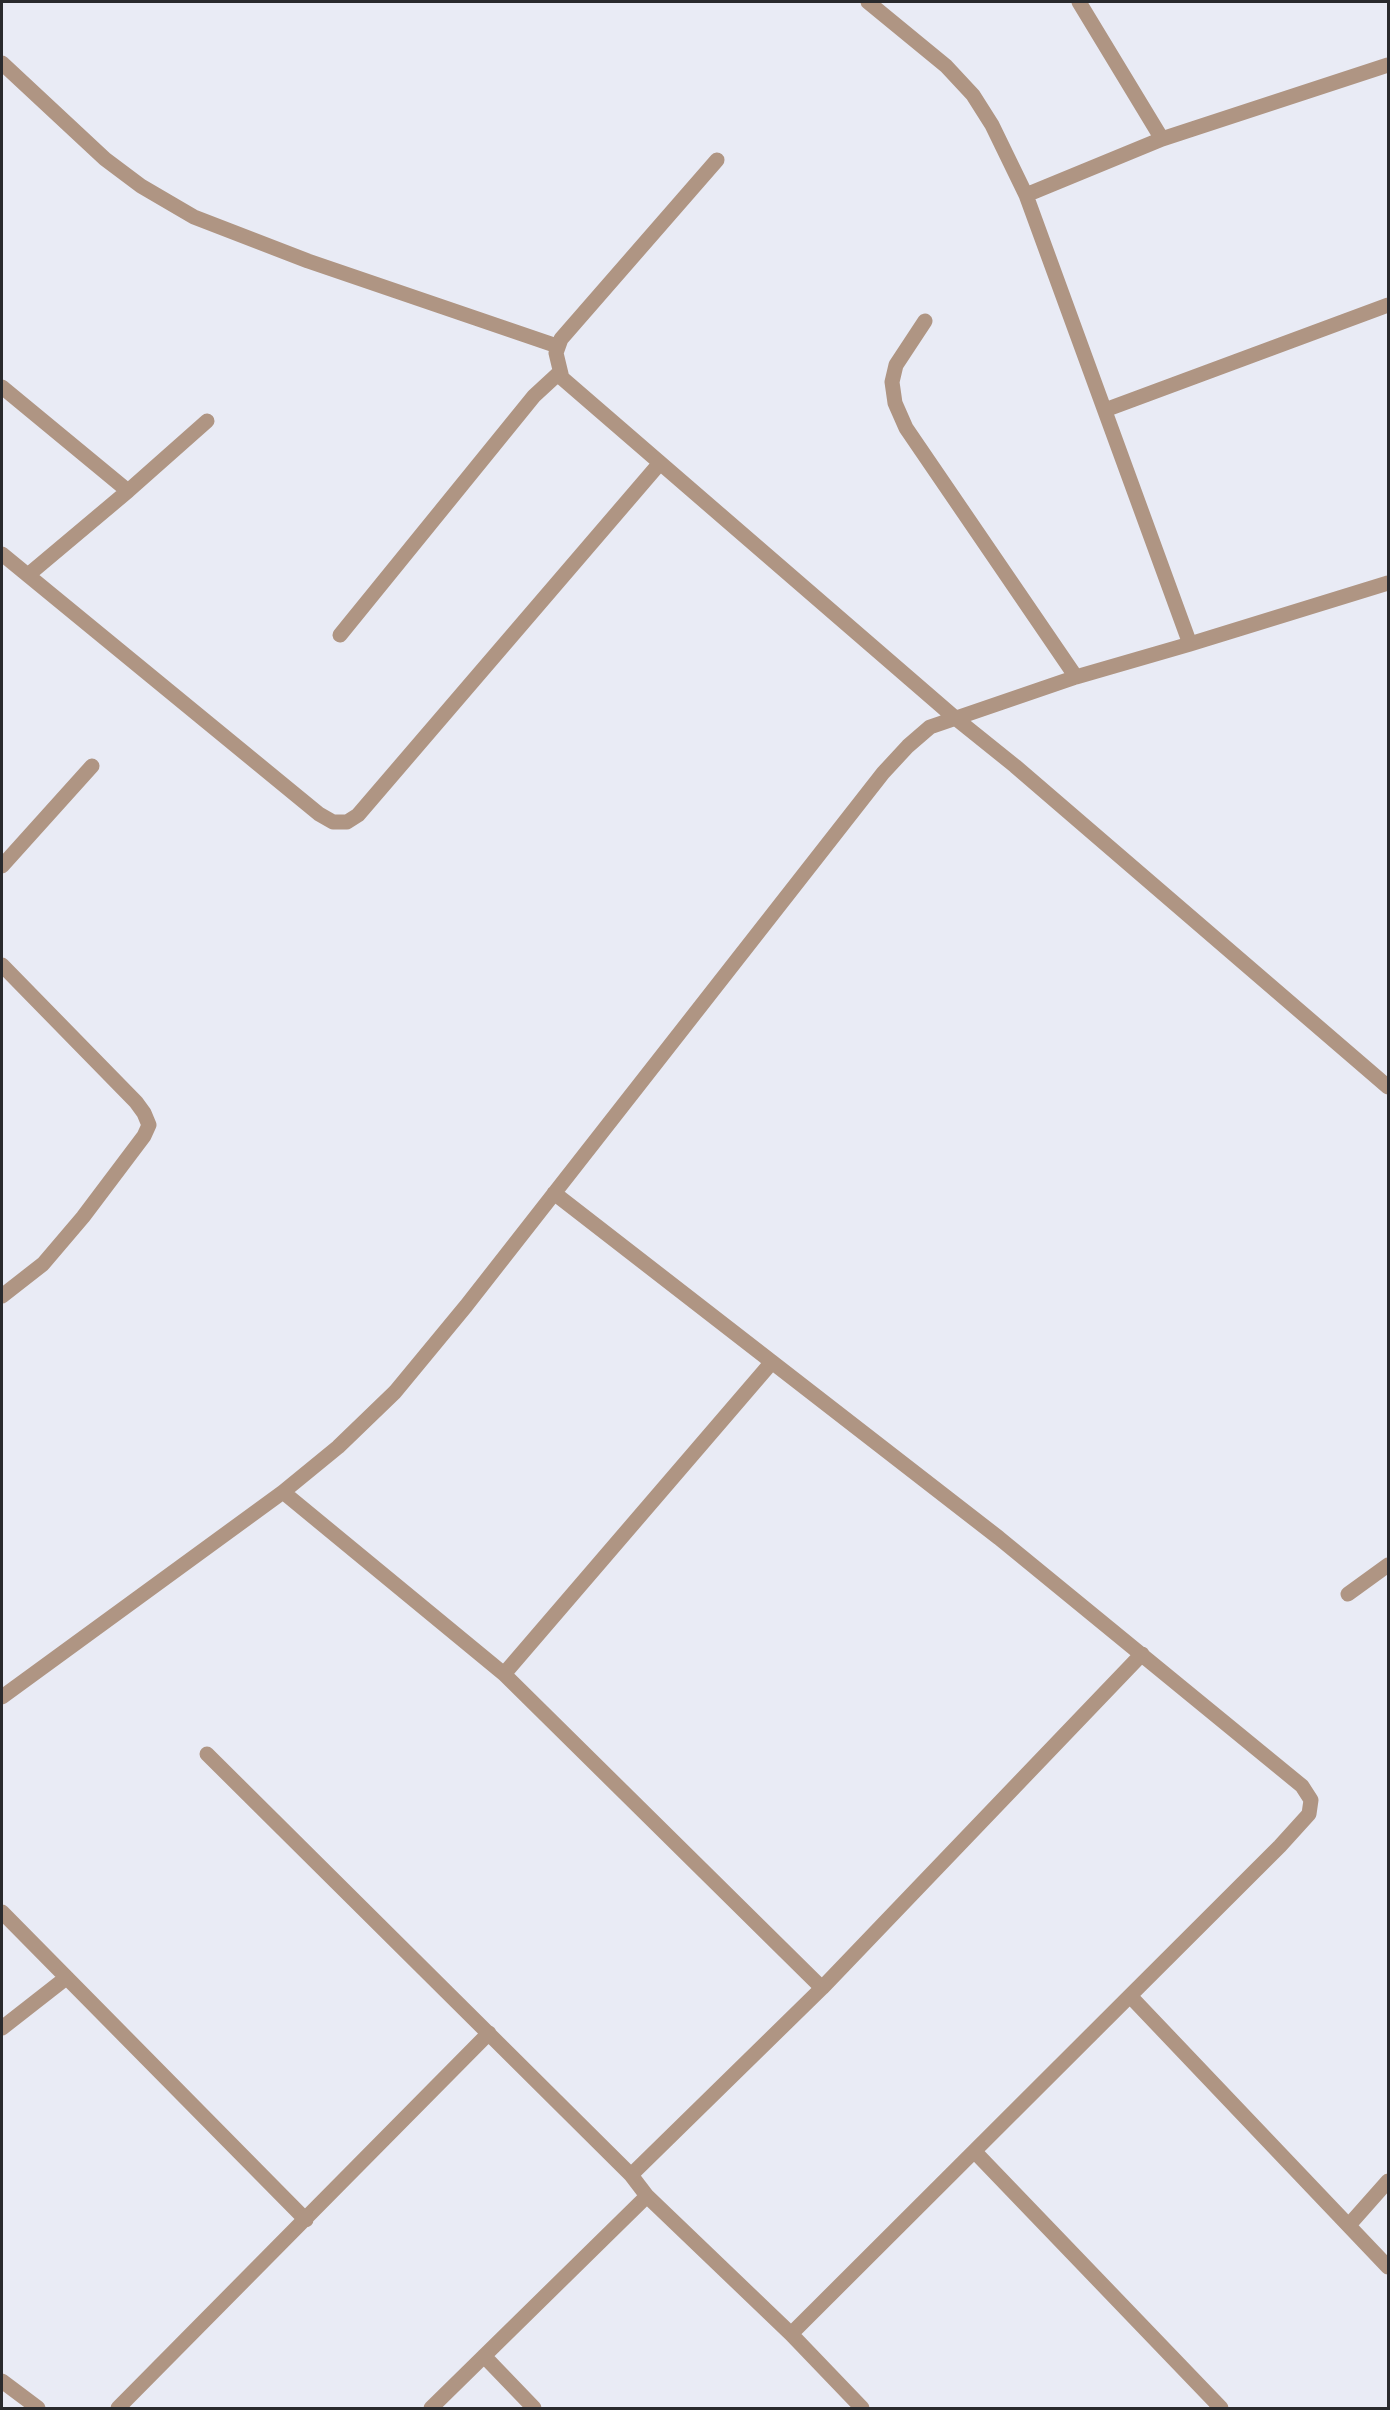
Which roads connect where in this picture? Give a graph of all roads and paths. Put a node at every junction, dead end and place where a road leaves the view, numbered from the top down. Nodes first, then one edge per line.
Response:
1 (867, 2) edge
2 (1079, 2) edge
3 (2, 63) edge
4 (1389, 65) edge
5 (1162, 139) junction
6 (717, 160) dead end
7 (1026, 195) junction
8 (1389, 305) edge
9 (925, 321) dead end
10 (557, 346) junction
11 (560, 372) junction
12 (2, 387) edge
13 (1105, 410) junction
14 (207, 421) dead end
15 (660, 463) junction
16 (128, 491) junction
17 (2, 554) edge
18 (28, 575) junction
19 (1389, 583) edge
20 (340, 635) dead end
21 (1190, 644) junction
22 (1076, 677) junction
23 (954, 717) junction
24 (92, 766) dead end
25 (2, 866) edge
26 (2, 965) edge
27 (1389, 1087) edge
28 (554, 1192) junction
29 (2, 1296) edge
30 (772, 1362) junction
31 (283, 1492) junction
32 (1389, 1565) edge
33 (1348, 1594) dead end
34 (1142, 1654) junction
35 (504, 1674) junction
36 (2, 1697) edge
37 (207, 1754) dead end
38 (2, 1912) edge
39 (66, 1978) junction
40 (822, 1988) junction
41 (1131, 1997) junction
42 (2, 2028) edge
43 (489, 2033) junction
44 (975, 2152) junction
45 (631, 2175) junction
46 (1389, 2181) edge
47 (647, 2196) junction
48 (306, 2220) junction
49 (1349, 2225) junction
50 (1389, 2267) edge
51 (791, 2334) junction
52 (484, 2356) junction
53 (2, 2380) edge
54 (38, 2409) edge
55 (118, 2409) edge
56 (431, 2409) edge
57 (534, 2409) edge
58 (862, 2409) edge
59 (1221, 2409) edge

1 - 7 street
2 - 5 street
3 - 10 street
4 - 5 street
5 - 7 street
6 - 10 street
7 - 13 street
8 - 13 street
9 - 22 street
10 - 11 street
11 - 15 street
11 - 20 street
12 - 16 street
13 - 21 street
14 - 16 street
15 - 18 street
15 - 23 street
16 - 18 street
17 - 18 street
19 - 21 street
21 - 22 street
22 - 23 street
23 - 27 street
23 - 28 street
24 - 25 street
26 - 29 street
28 - 30 street
28 - 31 street
30 - 34 street
30 - 35 street
31 - 35 street
31 - 36 street
32 - 33 street
34 - 40 street
34 - 41 street
35 - 40 street
37 - 43 street
38 - 39 street
39 - 42 street
39 - 48 street
40 - 45 street
41 - 44 street
41 - 49 street
43 - 45 street
43 - 48 street
44 - 51 street
44 - 59 street
45 - 47 street
46 - 49 street
47 - 51 street
47 - 52 street
48 - 55 street
49 - 50 street
51 - 58 street
52 - 56 street
52 - 57 street
53 - 54 street

